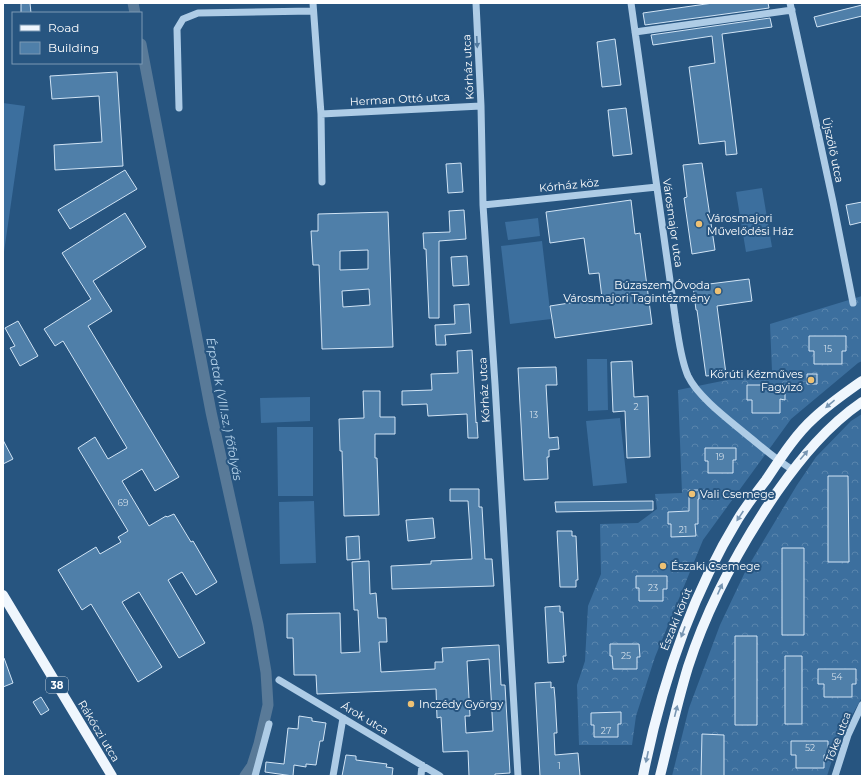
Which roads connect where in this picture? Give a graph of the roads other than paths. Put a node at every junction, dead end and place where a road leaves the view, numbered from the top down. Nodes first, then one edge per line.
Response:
1 (476, 3) edge
2 (631, 3) edge
3 (313, 7) edge
4 (791, 7) edge
5 (635, 32) junction
6 (480, 106) junction
7 (179, 108) dead end
8 (321, 114) junction
9 (322, 182) dead end
10 (657, 187) junction
11 (483, 205) junction
12 (853, 303) dead end
13 (862, 381) edge
14 (862, 402) edge
15 (778, 462) junction
16 (793, 470) junction
17 (3, 595) edge
18 (279, 680) dead end
19 (862, 705) edge
20 (343, 718) junction
21 (269, 724) dead end
22 (422, 765) junction
23 (112, 776) edge
24 (255, 776) edge
25 (333, 776) edge
26 (421, 776) edge
27 (440, 776) edge
28 (518, 776) edge
29 (643, 776) edge
30 (660, 776) edge
31 (835, 776) edge

1 -> 6 street, Kórház utca
2 - 5 street, Városmajor utca
3 - 7 street
3 - 8 street
4 - 5 street
4 - 12 street, Újszőlő utca
5 - 10 street, Városmajor utca
6 - 8 street, Herman Ottó utca
6 - 11 street, Kórház utca
8 - 9 street
10 - 11 street, Kórház köz
10 - 15 street, Városmajor utca
11 - 28 street, Kórház utca
13 -> 15 main road, Északi körút
16 -> 14 main road
15 - 16 street, Városmajor utca
15 -> 29 main road, Északi körút
30 -> 16 main road
17 - 23 main road, Rákóczi utca / 38
18 - 20 street, Árok utca
19 - 31 street, Tőke utca
20 - 22 street, Árok utca
20 - 25 street
21 - 24 street
22 - 26 street
22 - 27 street, Árok utca

